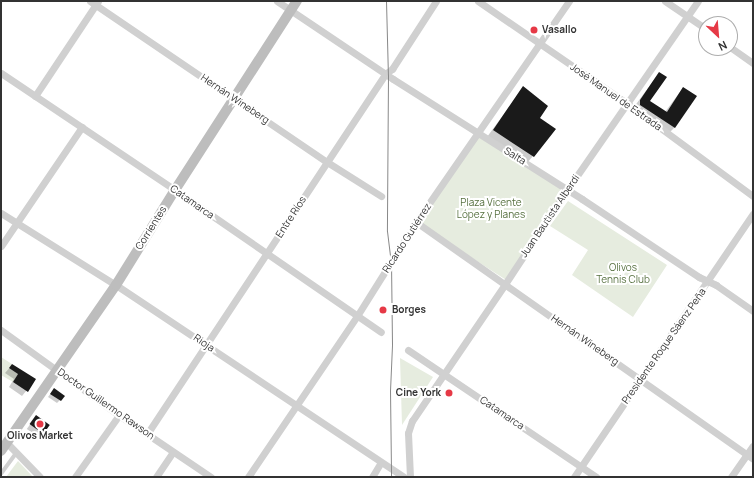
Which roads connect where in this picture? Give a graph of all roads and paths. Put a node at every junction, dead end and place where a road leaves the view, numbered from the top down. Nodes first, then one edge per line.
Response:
1 (277, 1) edge
2 (297, 1) edge
3 (436, 1) edge
4 (478, 1) edge
5 (569, 1) edge
6 (665, 1) edge
7 (698, 1) edge
8 (95, 2) edge
9 (291, 10) junction
10 (687, 16) junction
11 (698, 24) edge
12 (540, 45) junction
13 (738, 53) edge
14 (753, 63) edge
15 (1, 73) edge
16 (385, 74) junction
17 (35, 96) junction
18 (234, 98) junction
19 (628, 104) junction
20 (82, 128) junction
21 (478, 133) junction
22 (327, 162) junction
23 (175, 190) junction
24 (567, 190) junction
25 (381, 196) dead end
26 (753, 196) edge
27 (1, 213) edge
28 (753, 214) edge
29 (416, 222) junction
30 (17, 223) junction
31 (1, 246) edge
32 (266, 254) junction
33 (709, 281) junction
34 (505, 284) junction
35 (116, 285) junction
36 (753, 311) edge
37 (357, 316) junction
38 (1, 330) edge
39 (381, 332) dead end
40 (206, 345) junction
41 (408, 350) dead end
42 (57, 370) junction
43 (443, 373) junction
44 (640, 380) junction
45 (296, 405) junction
46 (118, 415) junction
47 (147, 434) junction
48 (753, 446) edge
49 (4, 447) edge
50 (16, 452) junction
51 (174, 452) junction
52 (750, 457) edge
53 (381, 462) junction
54 (581, 466) junction
55 (1, 474) edge
56 (40, 477) edge
57 (75, 477) edge
58 (156, 477) edge
59 (211, 477) edge
60 (248, 477) edge
61 (372, 477) edge
62 (404, 477) edge
63 (410, 477) edge
64 (574, 477) edge
65 (596, 477) edge
66 (731, 477) edge

1 - 9 street, Salta
2 - 9 street, Corrientes
3 - 16 street, Entre Ríos
4 - 12 street, José Manuel de Estrada
5 - 12 street, Ricardo Gutiérrez
6 - 10 street
7 - 10 street, Juan Bautista Alberdi
8 - 17 street
8 - 18 street, Hernán Wineberg
9 - 16 street, Salta
9 - 18 street, Corrientes
10 - 11 street
10 - 19 street, Juan Bautista Alberdi
12 - 19 street, José Manuel de Estrada
12 - 21 street, Ricardo Gutiérrez
13 - 14 street
15 - 17 street, Catamarca
16 - 21 street, Salta
16 - 22 street, Entre Ríos
17 - 20 street, Catamarca
18 - 22 street, Hernán Wineberg
18 - 23 street, Corrientes
19 - 24 street, Juan Bautista Alberdi
19 - 26 street, José Manuel de Estrada
20 - 23 street, Catamarca
20 - 30 street
21 - 24 street, Salta
21 - 29 street, Ricardo Gutiérrez
22 - 25 street, Hernán Wineberg
22 - 32 street, Entre Ríos
23 - 32 street, Catamarca
23 - 35 street, Corrientes
24 - 33 street, Salta
24 - 34 street, Juan Bautista Alberdi
27 - 30 street, Rioja
28 - 33 street, Presidente Roque Sáenz Peña
29 - 34 street, Hernán Wineberg
29 - 37 street, Ricardo Gutiérrez
30 - 31 street
30 - 35 street, Rioja
32 - 37 street, Catamarca
32 - 40 street, Entre Ríos
33 - 36 street, Salta
33 - 44 street, Presidente Roque Sáenz Peña
34 - 43 street, Juan Bautista Alberdi
34 - 44 street, Hernán Wineberg
35 - 40 street, Rioja
35 - 42 street, Corrientes
37 - 39 street, Catamarca
37 - 45 street, Ricardo Gutiérrez
38 - 42 street, Doctor Guillermo Rawson
40 - 45 street, Rioja
40 - 47 street, Entre Ríos
41 - 43 street, Catamarca
42 - 46 street, Doctor Guillermo Rawson
42 - 49 street, Corrientes
43 - 54 street, Catamarca
43 - 63 street, Juan Bautista Alberdi
44 - 52 street, Hernán Wineberg
44 - 54 street, Presidente Roque Sáenz Peña
45 - 53 street, Rioja
45 - 60 street, Ricardo Gutiérrez
46 - 47 street, Doctor Guillermo Rawson
46 - 57 street
47 - 51 street, Doctor Guillermo Rawson
48 - 52 street
49 - 50 street
50 - 55 lane
50 - 56 street
51 - 58 street
51 - 59 street, Doctor Guillermo Rawson
52 - 66 street
53 - 61 street
53 - 62 street, Rioja
54 - 64 street, Presidente Roque Sáenz Peña
54 - 65 street, Catamarca

